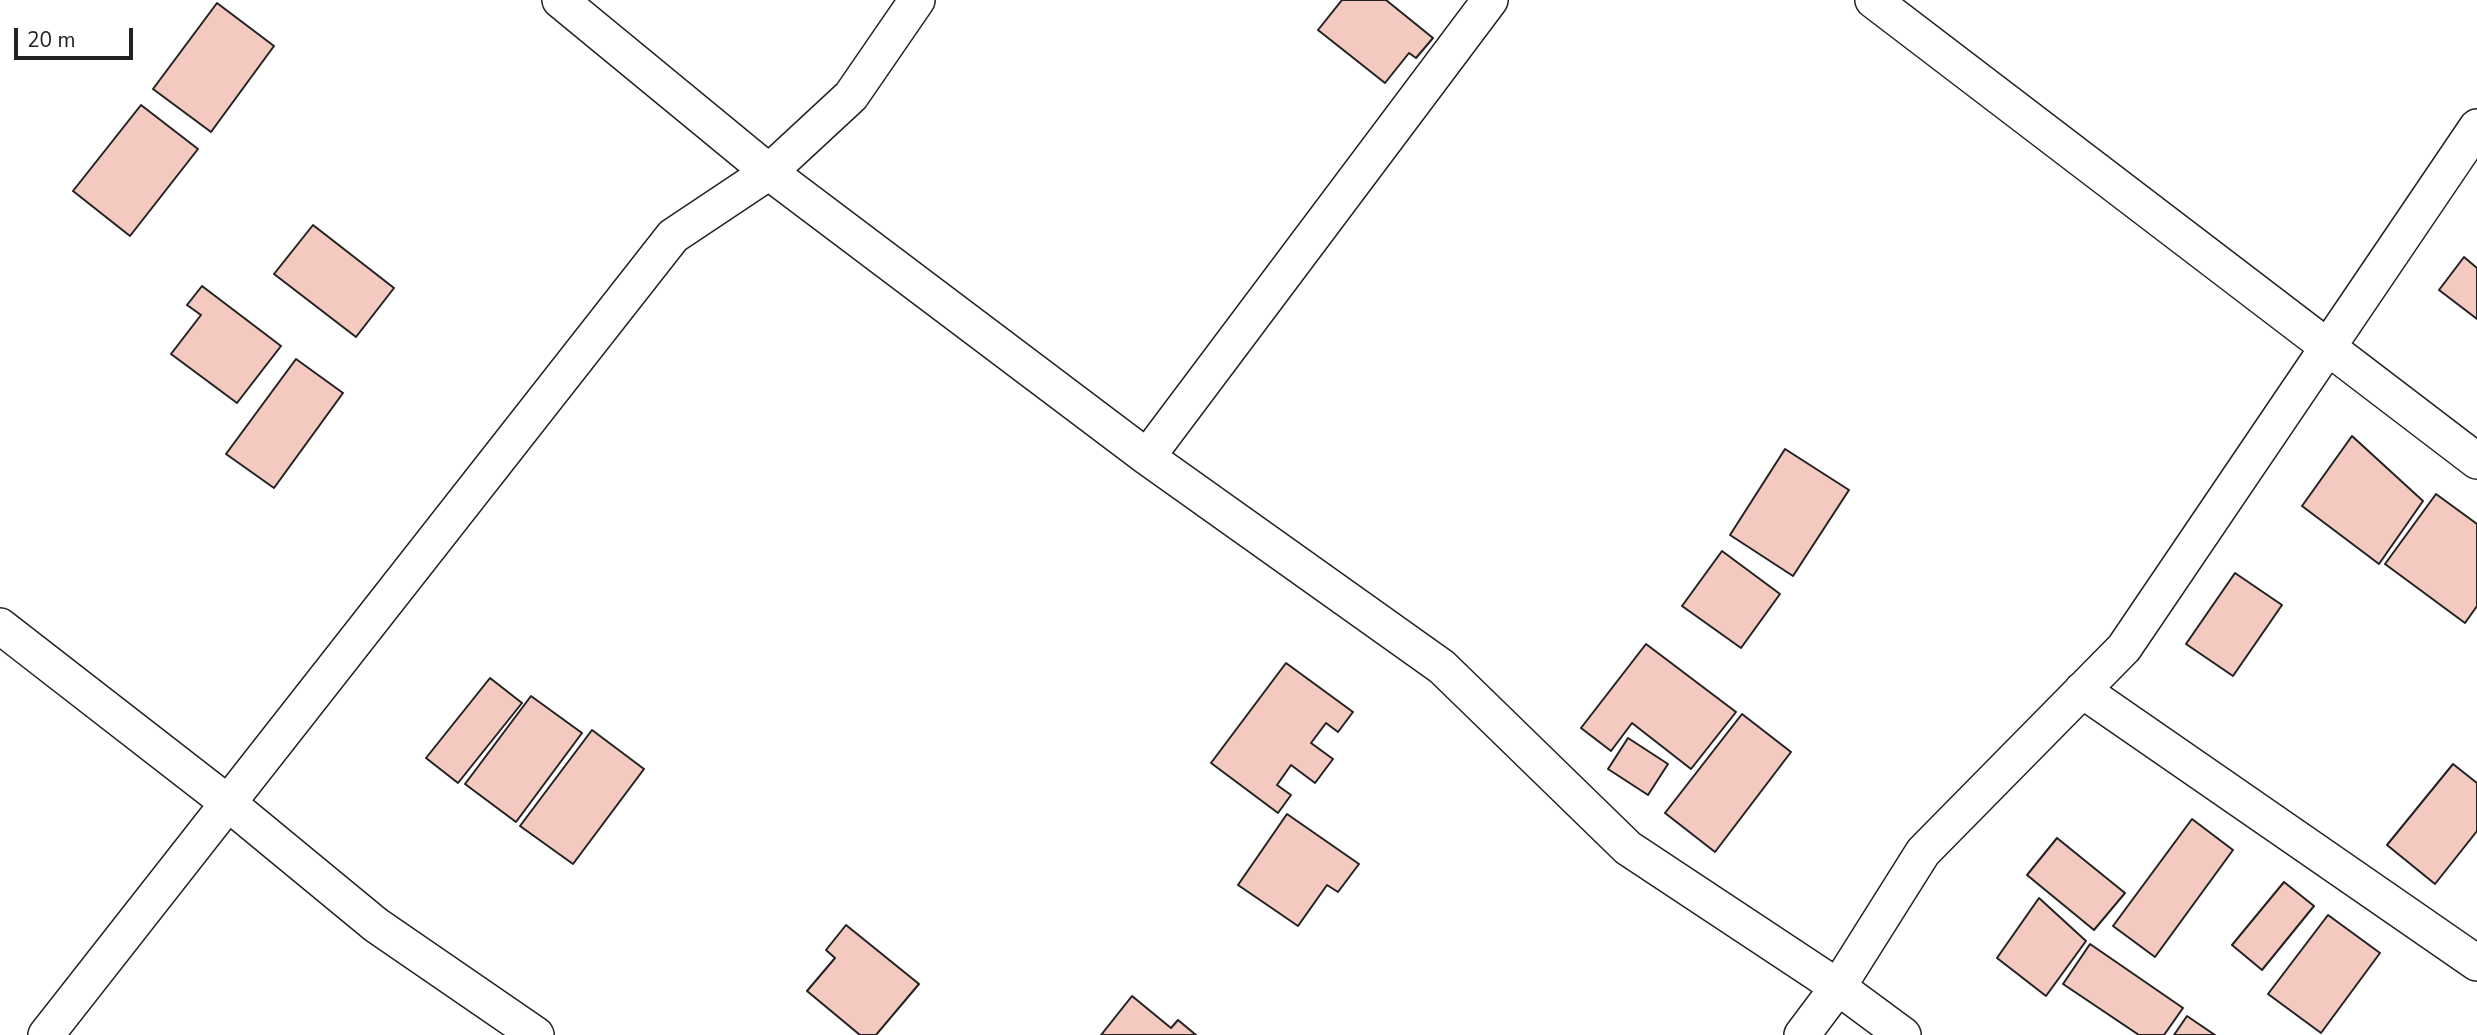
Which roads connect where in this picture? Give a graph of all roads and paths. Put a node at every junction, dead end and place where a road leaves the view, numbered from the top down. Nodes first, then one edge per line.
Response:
1 (560, 0) edge
2 (917, 0) edge
3 (1490, 0) edge
4 (1872, 0) edge
5 (2477, 127) edge
6 (769, 172) junction
7 (2330, 346) junction
8 (1147, 457) junction
9 (2477, 461) edge
10 (0, 626) edge
11 (2082, 690) junction
12 (228, 803) junction
13 (2477, 963) edge
14 (1838, 987) junction
15 (46, 1035) edge
16 (536, 1035) edge
17 (1802, 1035) edge
18 (1903, 1035) edge

1 - 6 street
2 - 6 street
3 - 8 street
4 - 7 street
5 - 7 street
6 - 8 street
6 - 12 street
7 - 9 street
7 - 11 street
8 - 14 street
10 - 12 street
11 - 13 street
11 - 14 street
12 - 15 street
12 - 16 street
14 - 17 street
14 - 18 street

